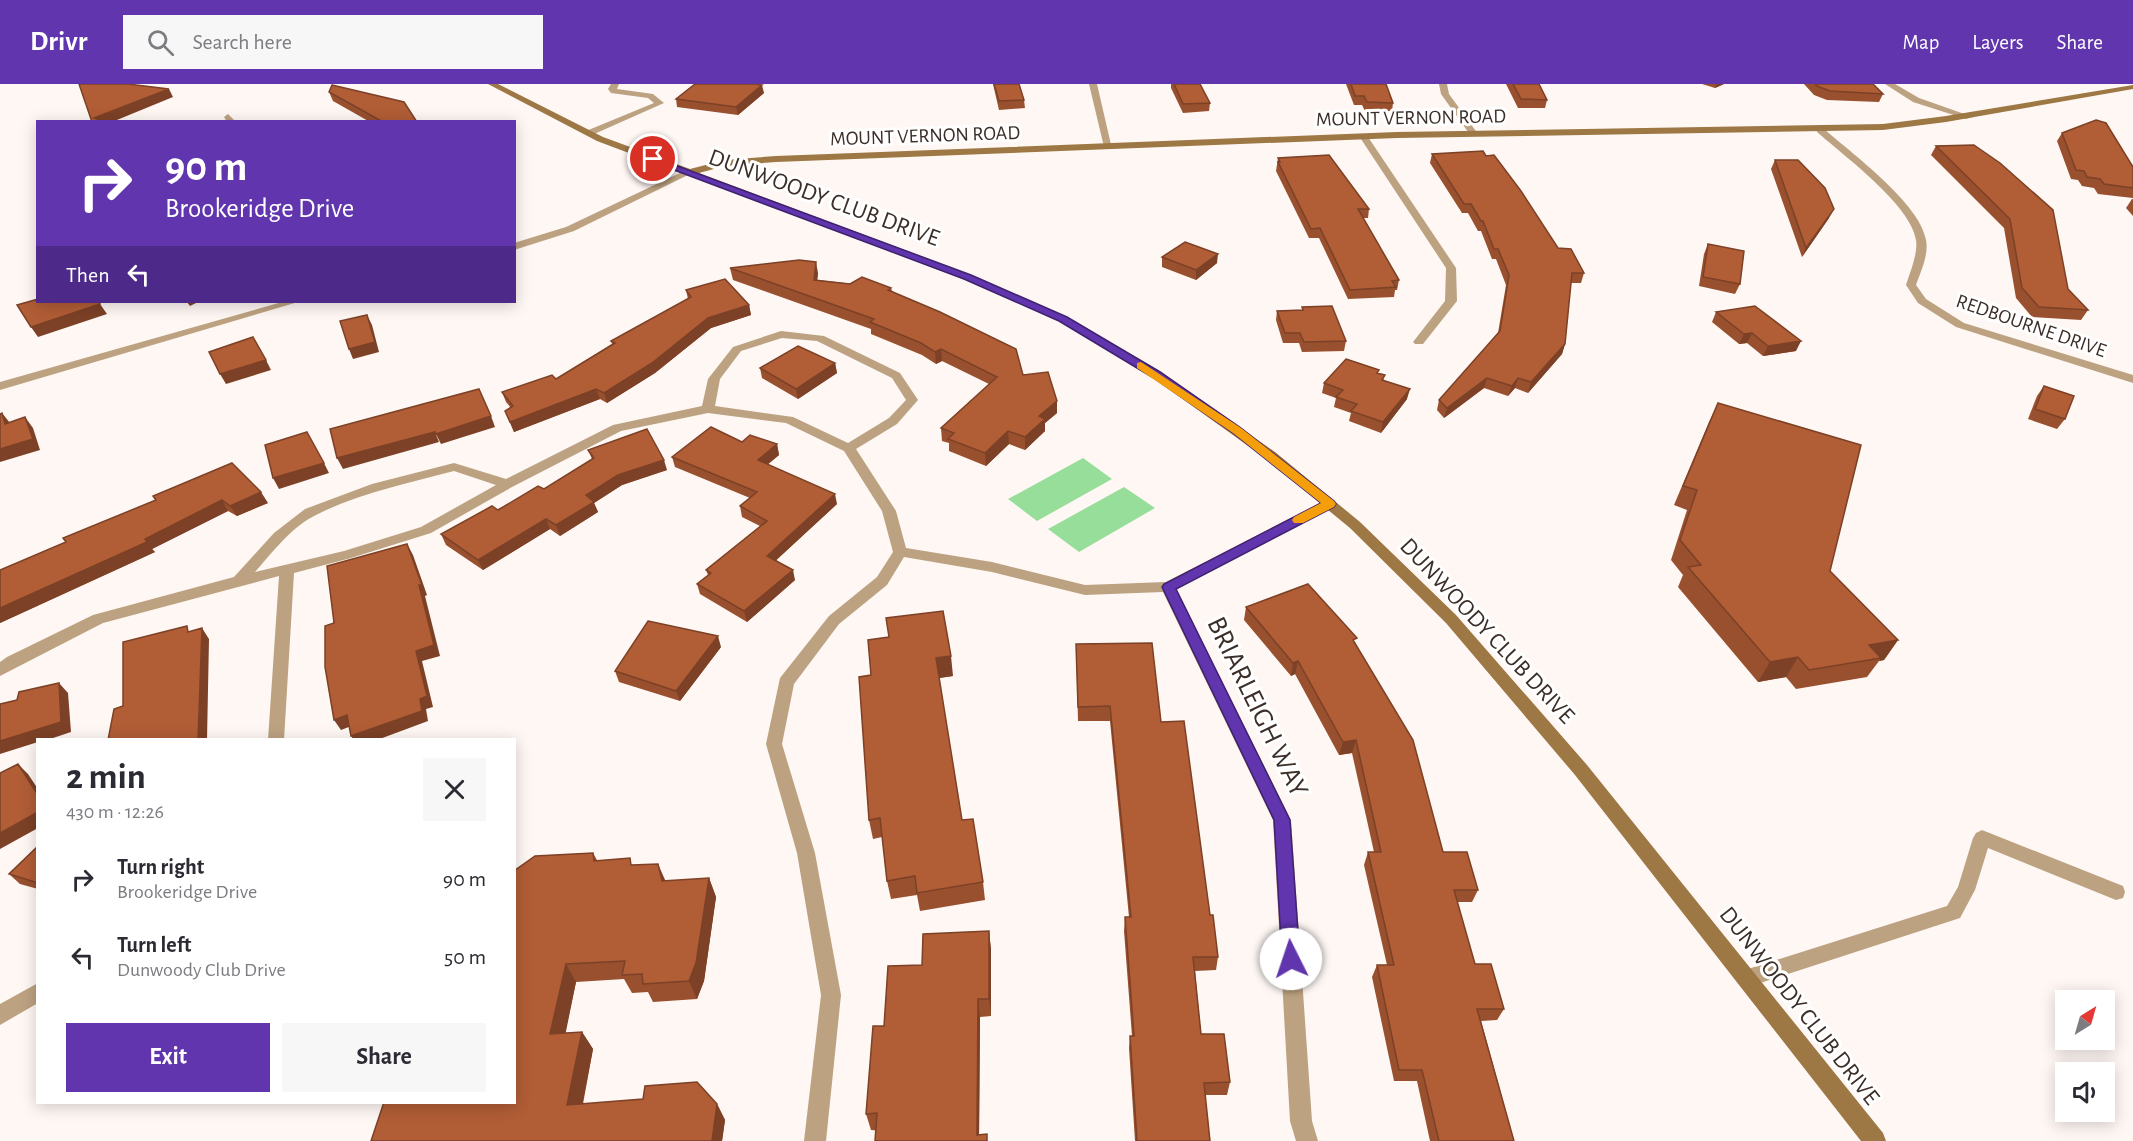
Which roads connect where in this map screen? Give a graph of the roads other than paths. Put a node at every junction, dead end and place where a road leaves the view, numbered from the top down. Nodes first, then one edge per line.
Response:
1 (492, 84) edge
2 (615, 84) edge
3 (1094, 84) edge
4 (1443, 84) edge
5 (1889, 84) edge
6 (2133, 87) edge
7 (1969, 117) junction
8 (1820, 130) junction
9 (589, 133) junction
10 (1474, 134) junction
11 (1363, 136) junction
12 (1109, 147) junction
13 (687, 172) junction
14 (516, 246) edge
15 (289, 303) edge
16 (1419, 342) dead end
17 (2133, 379) edge
18 (0, 386) edge
19 (708, 409) junction
20 (849, 448) junction
21 (507, 484) junction
22 (1329, 504) junction
23 (900, 552) junction
24 (287, 571) junction
25 (240, 581) junction
26 (1168, 587) junction
27 (0, 670) edge
28 (276, 738) edge
29 (2116, 892) dead end
30 (1748, 978) junction
31 (36, 993) edge
32 (0, 1015) edge
33 (815, 1141) edge
34 (1307, 1141) edge
35 (1875, 1141) edge

1 - 9 main road, DUNWOODY CLUB DRIVE
2 - 9 street
3 - 12 street
4 - 10 street
5 - 7 street
6 - 7 main road, MOUNT VERNON ROAD
7 - 8 main road, MOUNT VERNON ROAD
8 - 10 main road, MOUNT VERNON ROAD
8 - 17 street, REDBOURNE DRIVE
9 - 13 main road, DUNWOODY CLUB DRIVE
10 - 11 main road, MOUNT VERNON ROAD
11 - 12 main road, MOUNT VERNON ROAD
11 - 16 street
12 - 13 main road, MOUNT VERNON ROAD
13 - 14 street
13 - 22 main road, DUNWOODY CLUB DRIVE
15 - 18 street
19 - 20 street
19 - 20 street
19 - 21 street
20 - 23 street
21 - 24 street
21 - 25 street
22 - 26 street
22 - 30 main road, DUNWOODY CLUB DRIVE
23 - 26 street
23 - 33 street
24 - 25 street
24 - 28 street
25 - 27 street
26 - 34 street, BRIARLEIGH WAY
29 - 30 street
30 - 35 main road, DUNWOODY CLUB DRIVE
31 - 32 street

